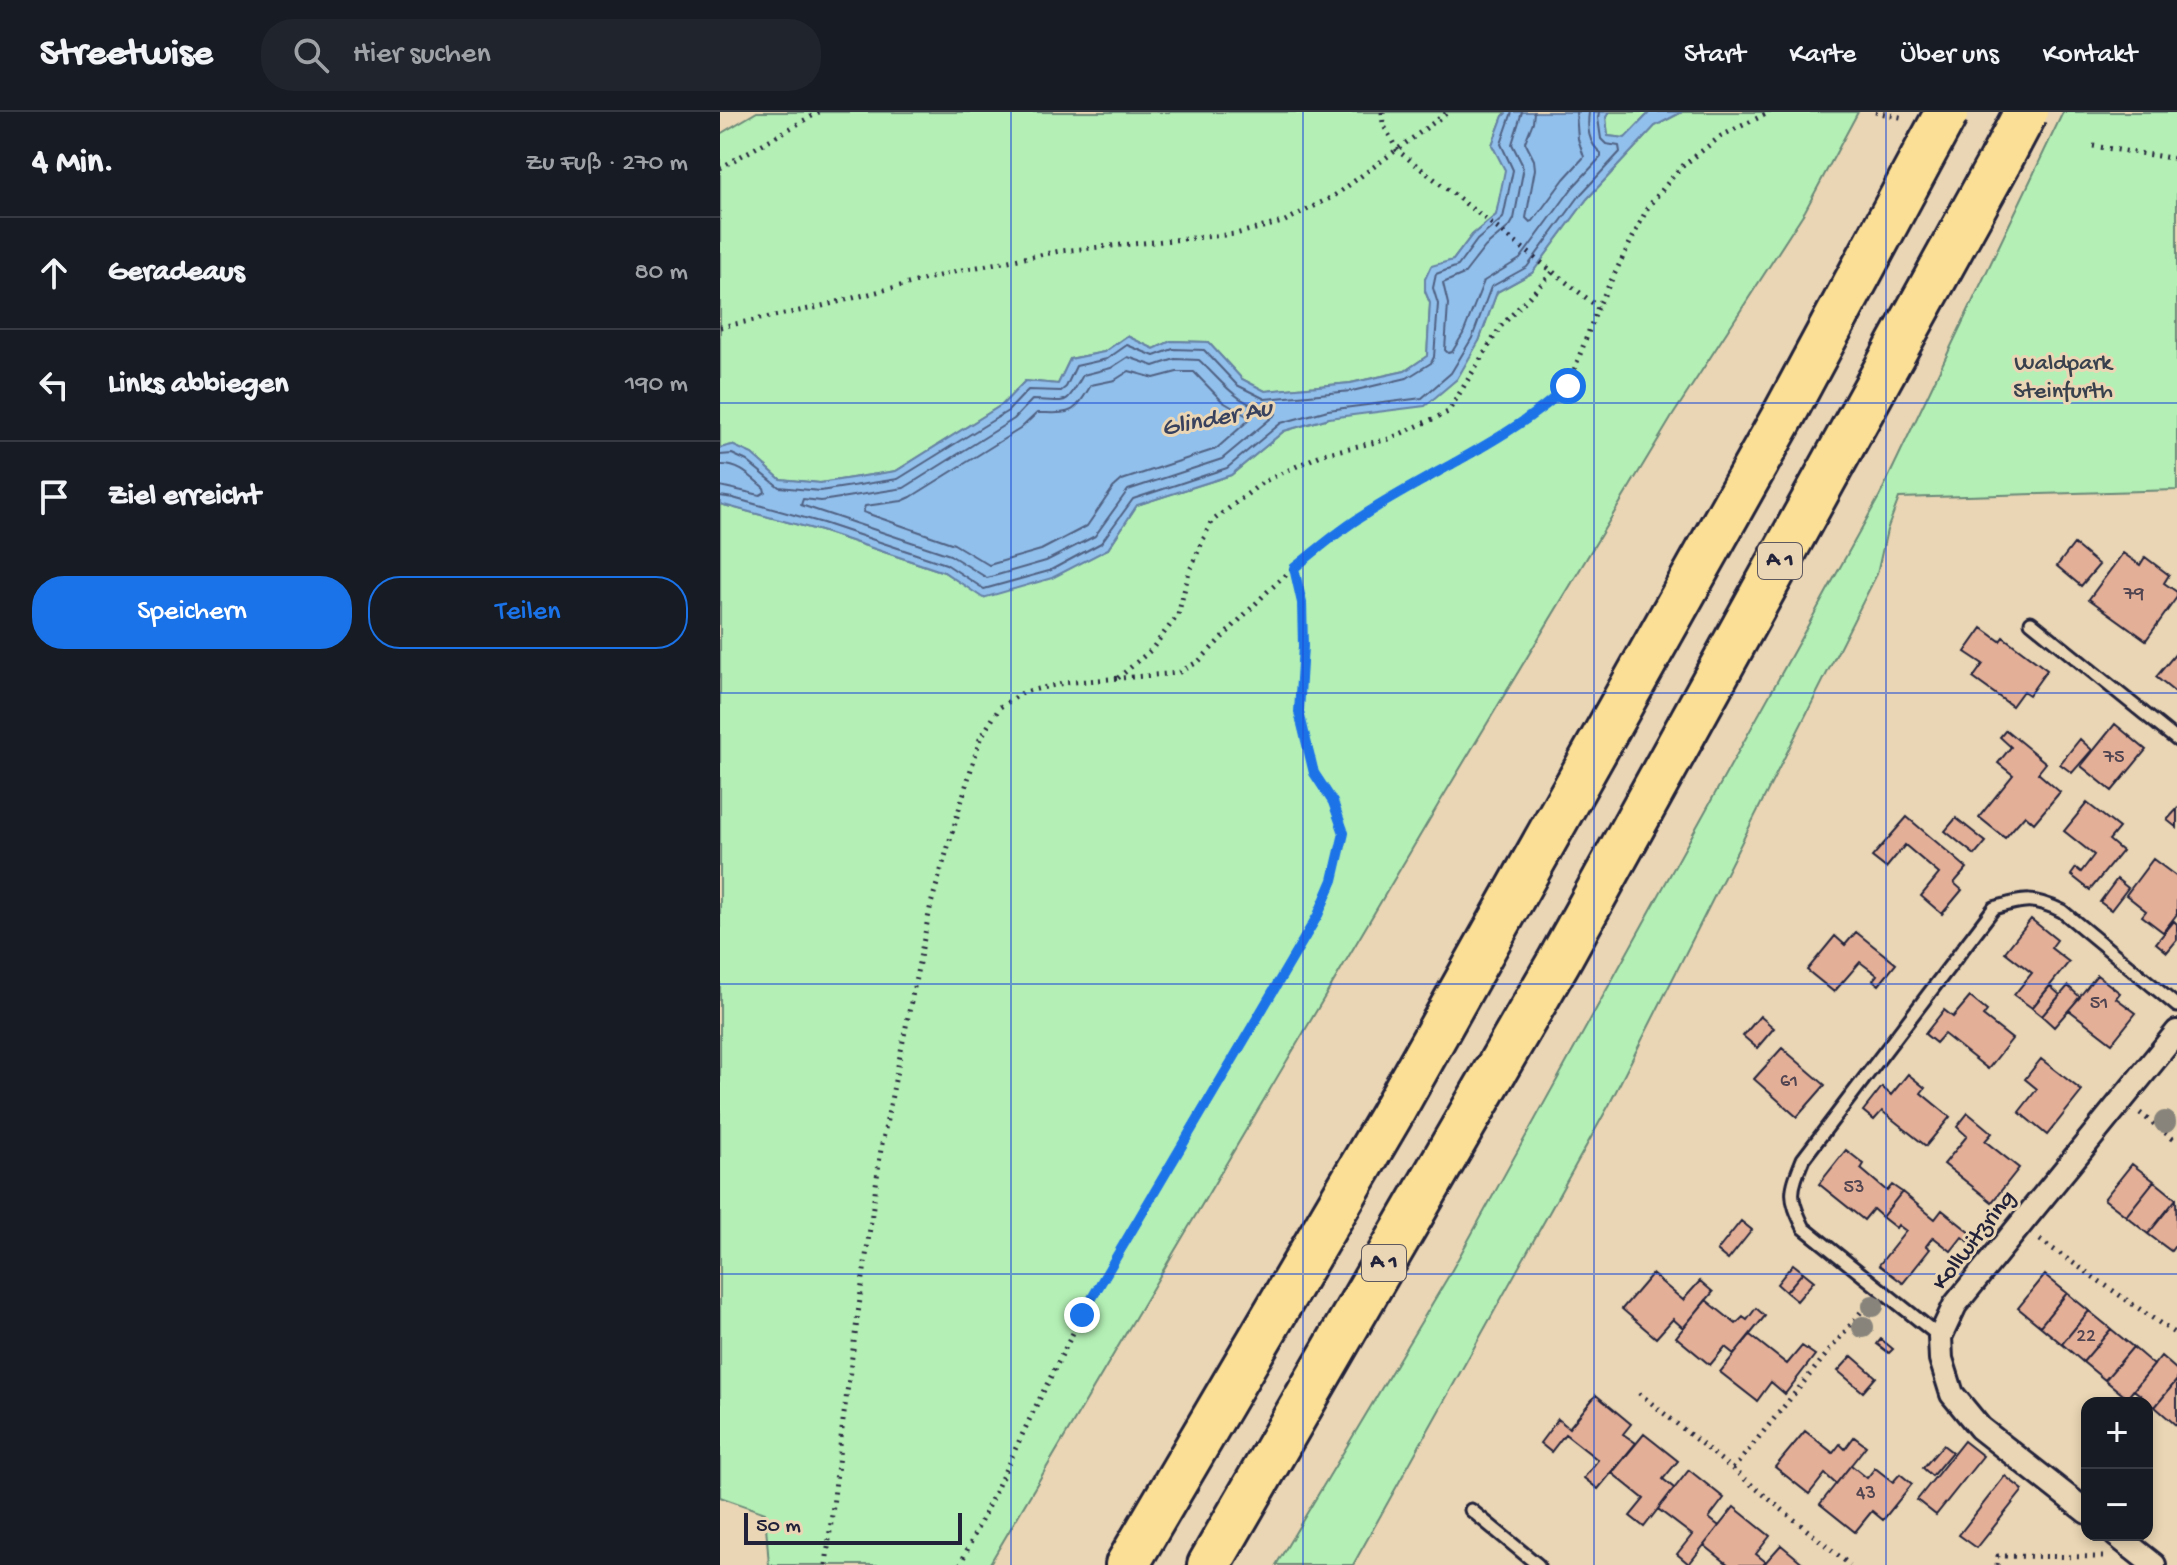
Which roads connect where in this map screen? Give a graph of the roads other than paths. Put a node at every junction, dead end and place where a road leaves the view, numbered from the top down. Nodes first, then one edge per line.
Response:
1 (2026, 112) edge
2 (1928, 125) edge
3 (2031, 622) dead end
4 (2177, 740) edge
5 (2177, 1006) edge
6 (2177, 1032) edge
7 (1940, 1337) junction
8 (2081, 1507) edge
9 (1471, 1510) dead end
10 (2124, 1541) edge
11 (2149, 1561) edge
12 (1127, 1565) edge
13 (1209, 1565) edge
14 (1538, 1565) edge

1 - 13 highway, A 1, bridge
2 - 12 highway
3 - 4 lane
5 - 7 lane
6 - 7 street, Kollwitzring
7 - 8 street
9 - 14 lane
10 - 11 street

